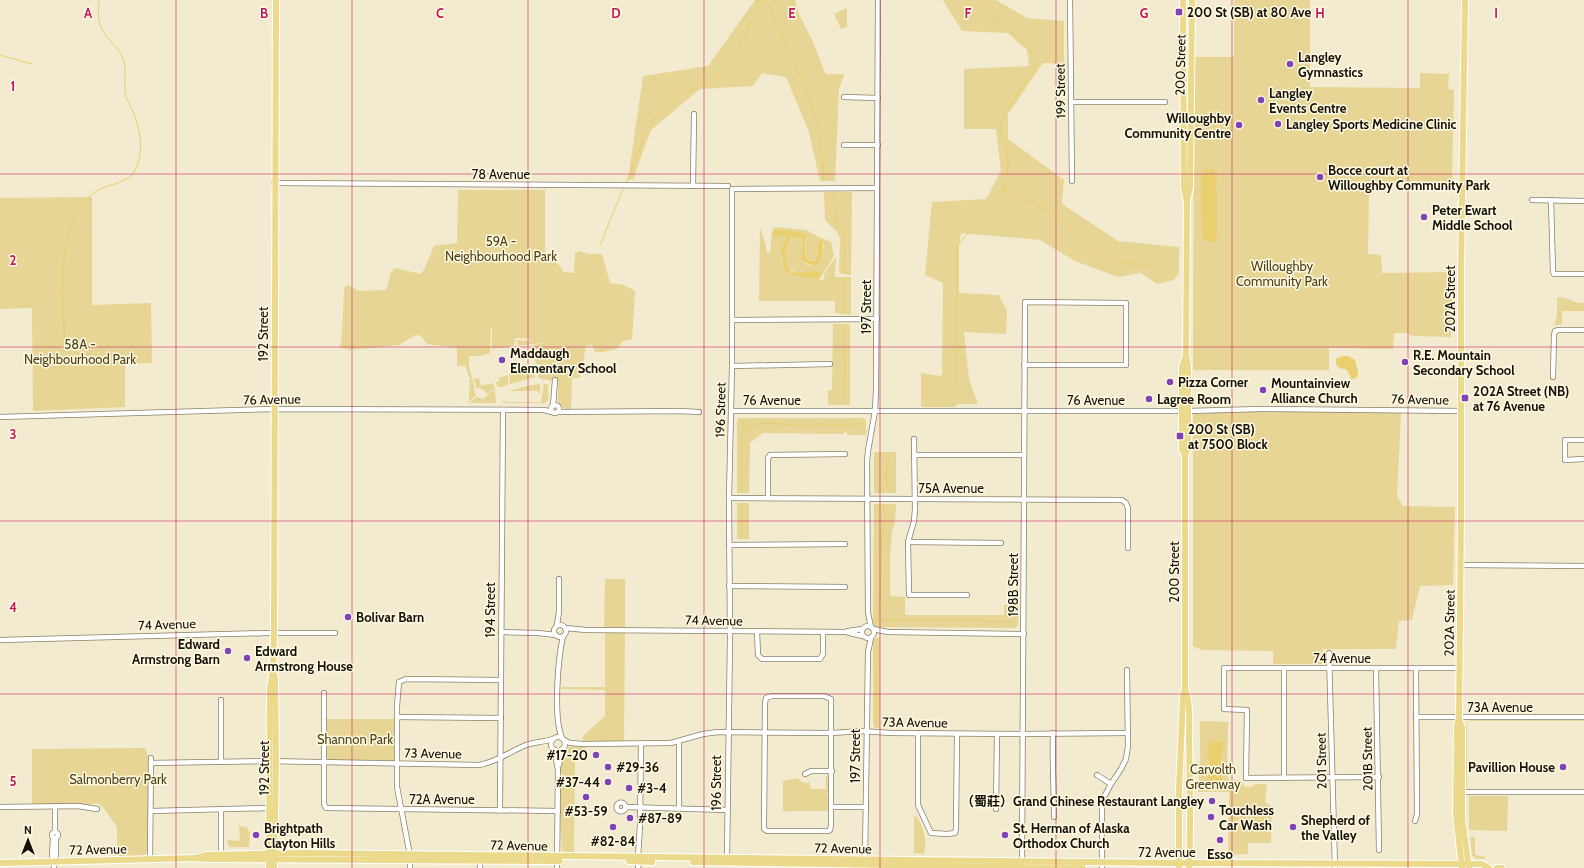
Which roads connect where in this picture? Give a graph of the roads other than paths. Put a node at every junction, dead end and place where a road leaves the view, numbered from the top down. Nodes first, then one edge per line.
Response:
1 (276, 0) edge
2 (878, 0) edge
3 (1070, 0) edge
4 (1183, 0) edge
5 (1192, 0) edge
6 (1465, 0) edge
7 (844, 97) dead end
8 (878, 98) junction
9 (1071, 102) junction
10 (1165, 102) dead end
11 (694, 114) dead end
12 (844, 145) dead end
13 (878, 145) junction
14 (1072, 181) dead end
15 (274, 183) junction
16 (693, 186) junction
17 (730, 188) junction
18 (877, 188) junction
19 (1532, 200) dead end
20 (1552, 200) junction
21 (1584, 201) edge
22 (1187, 202) junction
23 (1584, 274) edge
24 (877, 319) junction
25 (732, 320) junction
26 (1584, 330) edge
27 (830, 364) dead end
28 (1024, 365) junction
29 (732, 366) junction
30 (1553, 377) dead end
31 (555, 380) dead end
32 (274, 409) junction
33 (555, 409) junction
34 (503, 410) junction
35 (731, 411) junction
36 (875, 411) junction
37 (1025, 411) junction
38 (1185, 411) junction
39 (1461, 411) junction
40 (699, 412) dead end
41 (0, 417) edge
42 (914, 439) dead end
43 (1584, 440) edge
44 (845, 454) dead end
45 (914, 455) junction
46 (1024, 455) junction
47 (1584, 459) edge
48 (729, 498) junction
49 (768, 498) junction
50 (868, 498) junction
51 (915, 499) junction
52 (1025, 500) junction
53 (908, 542) junction
54 (1001, 543) dead end
55 (729, 544) junction
56 (845, 544) dead end
57 (1128, 548) dead end
58 (1461, 565) junction
59 (1584, 566) edge
60 (559, 579) dead end
61 (729, 586) junction
62 (845, 587) dead end
63 (967, 595) dead end
64 (560, 612) junction
65 (868, 613) junction
66 (863, 628) junction
67 (872, 628) junction
68 (564, 630) junction
69 (556, 631) junction
70 (729, 631) junction
71 (501, 632) junction
72 (758, 632) junction
73 (823, 632) junction
74 (846, 632) junction
75 (888, 632) junction
76 (274, 633) junction
77 (336, 633) dead end
78 (1024, 634) junction
79 (863, 637) junction
80 (872, 637) junction
81 (0, 640) edge
82 (560, 652) junction
83 (868, 652) junction
84 (1329, 653) dead end
85 (1416, 668) junction
86 (1460, 668) junction
87 (1284, 669) junction
88 (1330, 669) junction
89 (1376, 669) junction
90 (1127, 670) dead end
91 (501, 680) junction
92 (1185, 689) junction
93 (324, 693) dead end
94 (221, 700) dead end
95 (397, 717) junction
96 (1416, 717) junction
97 (501, 718) junction
98 (1459, 718) junction
99 (1584, 718) edge
100 (558, 722) junction
101 (728, 732) junction
102 (765, 732) junction
103 (867, 732) junction
104 (832, 733) junction
105 (918, 733) junction
106 (1053, 733) junction
107 (1128, 733) junction
108 (957, 734) junction
109 (997, 734) junction
110 (1023, 734) junction
111 (554, 739) junction
112 (563, 739) junction
113 (679, 742) junction
114 (541, 743) junction
115 (583, 744) junction
116 (641, 744) junction
117 (563, 748) junction
118 (553, 749) junction
119 (501, 758) junction
120 (273, 761) junction
121 (221, 762) junction
122 (324, 762) junction
123 (397, 764) junction
124 (558, 770) junction
125 (832, 771) junction
126 (805, 774) dead end
127 (1097, 775) dead end
128 (1332, 777) junction
129 (1379, 777) junction
130 (1284, 778) junction
131 (1110, 784) junction
132 (1459, 792) junction
133 (1584, 792) edge
134 (54, 806) junction
135 (0, 807) edge
136 (625, 807) dead end
137 (640, 807) junction
138 (831, 807) junction
139 (866, 807) junction
140 (270, 808) junction
141 (97, 809) dead end
142 (221, 809) junction
143 (401, 809) junction
144 (679, 809) junction
145 (996, 809) dead end
146 (500, 810) junction
147 (727, 810) junction
148 (151, 811) junction
149 (558, 811) junction
150 (1054, 817) dead end
151 (1415, 821) dead end
152 (1379, 850) dead end
153 (221, 854) junction
154 (272, 856) junction
155 (410, 857) junction
156 (196, 858) junction
157 (557, 858) junction
158 (150, 859) junction
159 (480, 860) junction
160 (840, 860) junction
161 (865, 860) junction
162 (638, 862) edge
163 (0, 863) edge
164 (727, 863) edge
165 (54, 865) edge
166 (835, 865) junction
167 (1022, 865) edge
168 (1102, 865) edge
169 (1179, 865) edge
170 (803, 866) edge
171 (1189, 866) edge
172 (1335, 866) edge
173 (1465, 866) edge
174 (269, 868) edge
175 (274, 868) edge
176 (410, 868) edge
177 (480, 868) edge
178 (557, 868) edge
179 (1082, 868) edge
180 (1489, 868) edge
181 (1497, 868) edge
182 (1502, 868) edge

1 - 15 main road, 192 Street
2 - 8 street, 197 Street
3 - 9 street, 199 Street
4 - 22 main road, 200 Street
5 - 22 main road, 200 Street
6 - 39 main road, 202A Street
7 - 8 street
8 - 13 street, 197 Street
9 - 10 street
9 - 14 street, 199 Street
11 - 16 street
12 - 13 street
13 - 18 street, 197 Street
15 - 16 street, 78 Avenue
15 - 32 main road, 192 Street
16 - 17 street, 78 Avenue
17 - 18 street, 78 Avenue
17 - 25 street, 196 Street
18 - 24 street, 197 Street
19 - 20 street
20 - 21 street
20 - 23 street
22 - 38 main road, 200 Street
24 - 25 street
24 - 36 street, 197 Street
25 - 29 street, 196 Street
26 - 30 street
27 - 29 street
28 - 28 street, 198B Street
28 - 37 street, 198B Street
29 - 35 street, 196 Street
31 - 33 street
32 - 34 street, 76 Avenue
32 - 41 street, 76 Avenue
32 - 76 main road, 192 Street
33 - 34 street, 76 Avenue
33 - 40 street, 76 Avenue
34 - 71 street, 194 Street
35 - 36 street, 76 Avenue
35 - 48 street, 196 Street
36 - 37 street, 76 Avenue
36 - 50 street, 197 Street
37 - 38 street, 76 Avenue
37 - 46 street, 198B Street
38 - 39 street, 76 Avenue
38 - 92 main road, 200 Street
39 - 58 main road, 202A Street
42 - 45 street
43 - 47 street
44 - 49 street
45 - 46 street
45 - 51 street
46 - 52 street, 198B Street
48 - 49 street, 75A Avenue
48 - 55 street, 196 Street
49 - 50 street, 75A Avenue
50 - 51 street, 75A Avenue
50 - 65 street, 197 Street
51 - 52 street, 75A Avenue
51 - 53 street
52 - 57 street, 75A Avenue
52 - 78 street, 198B Street
53 - 54 street
53 - 63 street
55 - 56 street
55 - 61 street, 196 Street
58 - 59 street
58 - 86 main road, 202A Street
60 - 64 street
61 - 62 street
61 - 70 street, 196 Street
64 - 68 street
64 - 69 street
65 - 66 street, 197 Street
65 - 67 street, 197 Street
66 - 67 street
66 - 74 street, 74 Avenue
66 - 79 street, 197 Street
67 - 75 street
67 - 80 street, 197 Street
68 - 69 street
68 - 69 street
68 - 70 street, 74 Avenue
68 - 82 street
69 - 71 street
69 - 82 street
70 - 72 street, 74 Avenue
70 - 101 street, 196 Street
71 - 91 street, 194 Street
72 - 73 street, 74 Avenue
72 - 73 street
73 - 74 street, 74 Avenue
74 - 79 street, 74 Avenue
75 - 78 street
75 - 80 street
76 - 77 street, 74 Avenue
76 - 81 street, 74 Avenue
76 - 120 main road, 192 Street
78 - 110 street, 198B Street
79 - 80 street, 74 Avenue
79 - 83 street, 197 Street
80 - 83 street, 197 Street
82 - 100 street
83 - 103 street, 197 Street
84 - 88 street, 201 Street
85 - 86 street, 74 Avenue
85 - 89 street, 74 Avenue
85 - 96 street
86 - 98 main road, 202A Street
87 - 88 street, 74 Avenue
87 - 130 street
87 - 130 street, 74 Avenue
88 - 89 street, 74 Avenue
88 - 128 street, 201 Street
89 - 129 street, 201B Street
90 - 107 street
91 - 95 street
91 - 97 street, 194 Street
92 - 169 main road, 200 Street
92 - 171 main road, 200 Street
93 - 122 street
94 - 121 street
95 - 97 street
95 - 123 street
96 - 98 street, 73A Avenue
96 - 151 street
97 - 119 street, 194 Street
98 - 99 street, 73A Avenue
98 - 132 main road, 202A Street
100 - 111 street
100 - 112 street
101 - 102 street, 73A Avenue
101 - 113 street, 73A Avenue
101 - 147 street, 196 Street
102 - 104 street, 73A Avenue
102 - 104 street
102 - 138 street
103 - 104 street, 73A Avenue
103 - 105 street, 73A Avenue
103 - 139 street, 197 Street
104 - 125 street
105 - 108 street, 73A Avenue
105 - 108 street
106 - 107 street, 73A Avenue
106 - 110 street, 73A Avenue
106 - 150 street
107 - 131 street
108 - 109 street, 73A Avenue
109 - 110 street, 73A Avenue
109 - 145 street
110 - 167 street, 198B Street
111 - 112 street
111 - 114 street, 73 Avenue
111 - 118 street
112 - 115 street
112 - 117 street
113 - 116 street
113 - 144 street
114 - 118 street
114 - 119 street, 73 Avenue
115 - 116 street
115 - 117 street
116 - 137 street
117 - 118 street
117 - 124 street
118 - 124 street
119 - 123 street, 73 Avenue
119 - 146 street, 194 Street
120 - 121 street, 73 Avenue
120 - 122 street, 73 Avenue
120 - 140 main road, 192 Street
120 - 154 main road, 192 Street
121 - 148 street, 73 Avenue
122 - 123 street, 73 Avenue
122 - 143 street, 72A Avenue
123 - 143 street
124 - 149 street
125 - 126 street
125 - 138 street
127 - 131 street
128 - 129 street
128 - 130 street
128 - 172 street, 201 Street
129 - 152 street, 201B Street
131 - 168 street
132 - 133 street
132 - 173 main road, 202A Street
134 - 135 street
134 - 141 street
134 - 165 street
136 - 137 street
137 - 144 street
137 - 162 street
138 - 139 street
139 - 161 street, 197 Street
140 - 142 street
140 - 154 main road, 192 Street
142 - 148 street
142 - 153 street
143 - 146 street, 72A Avenue
143 - 155 street
144 - 147 street
146 - 149 street, 72A Avenue
147 - 164 street, 196 Street
148 - 158 street
149 - 157 street
153 - 154 main road, 72 Avenue
153 - 156 main road, 72 Avenue
154 - 155 main road, 72 Avenue
154 - 155 main road, 72 Avenue
154 - 156 main road, 72 Avenue
154 - 174 main road, 192 Street
154 - 175 main road, 192 Street
155 - 157 main road, 72 Avenue
155 - 159 main road, 72 Avenue
155 - 176 street
156 - 158 main road, 72 Avenue
157 - 159 main road, 72 Avenue
157 - 162 main road, 72 Avenue
157 - 178 street
158 - 165 main road, 72 Avenue
159 - 177 street
160 - 161 main road, 72 Avenue
160 - 164 main road, 72 Avenue
160 - 170 main road
161 - 166 main road
161 - 167 main road, 72 Avenue
162 - 164 main road, 72 Avenue
162 - 164 main road, 72 Avenue
163 - 165 main road, 72 Avenue
164 - 170 main road, 72 Avenue
166 - 167 main road, 72 Avenue
166 - 170 main road, 72 Avenue
167 - 168 main road, 72 Avenue
167 - 179 main road, 72 Avenue
168 - 169 main road, 72 Avenue
169 - 171 main road, 72 Avenue
171 - 172 main road, 72 Avenue
172 - 173 main road, 72 Avenue
173 - 180 main road, 72 Avenue
181 - 182 main road

